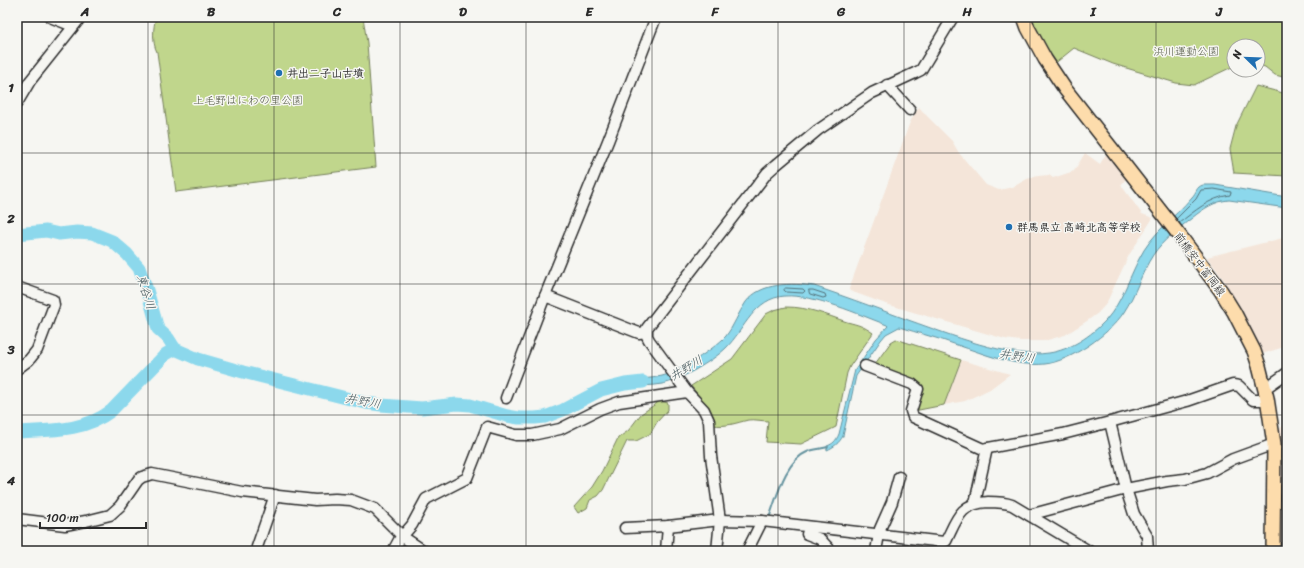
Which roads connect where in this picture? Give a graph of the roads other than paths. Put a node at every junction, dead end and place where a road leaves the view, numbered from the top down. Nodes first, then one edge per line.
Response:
1 (50, 17) edge
2 (81, 17) edge
3 (656, 17) edge
4 (953, 17) edge
5 (1024, 17) edge
6 (73, 26) junction
7 (887, 85) junction
8 (17, 103) edge
9 (910, 110) dead end
10 (17, 287) edge
11 (545, 296) junction
12 (646, 332) junction
13 (866, 364) dead end
14 (17, 369) edge
15 (1287, 373) edge
16 (687, 392) junction
17 (1265, 393) junction
18 (506, 398) dead end
19 (1110, 422) junction
20 (1274, 444) junction
21 (987, 448) junction
22 (899, 478) dead end
23 (1126, 489) junction
24 (275, 495) junction
25 (975, 503) junction
26 (1029, 515) junction
27 (17, 519) edge
28 (720, 520) junction
29 (766, 522) junction
30 (668, 526) junction
31 (810, 527) junction
32 (625, 528) dead end
33 (879, 534) junction
34 (403, 537) junction
35 (943, 546) edge
36 (258, 551) edge
37 (393, 551) edge
38 (424, 551) edge
39 (666, 551) edge
40 (717, 551) edge
41 (747, 551) edge
42 (831, 551) edge
43 (876, 551) edge
44 (1089, 551) edge
45 (1148, 551) edge
46 (1273, 551) edge

1 - 6 street
2 - 6 street
3 - 11 street
4 - 7 street
5 - 17 main road, 前橋安中富岡線
6 - 8 street
7 - 9 street
7 - 12 street
10 - 14 street
11 - 12 street
11 - 18 street
12 - 16 street
13 - 21 street
15 - 17 street
16 - 28 street
16 - 34 street
17 - 19 street
17 - 20 main road, 前橋安中富岡線
19 - 21 street
19 - 23 street
20 - 23 street
20 - 46 main road, 前橋安中富岡線
21 - 25 street
22 - 33 street
23 - 26 street
23 - 45 street
24 - 27 street
24 - 34 street
24 - 36 street
25 - 26 street
25 - 35 street
26 - 44 street
28 - 29 street
28 - 30 street
28 - 40 street
29 - 31 street
29 - 41 street
30 - 32 street
30 - 39 street
31 - 33 street
31 - 42 street
33 - 35 street
33 - 43 street
34 - 37 street
34 - 38 street

